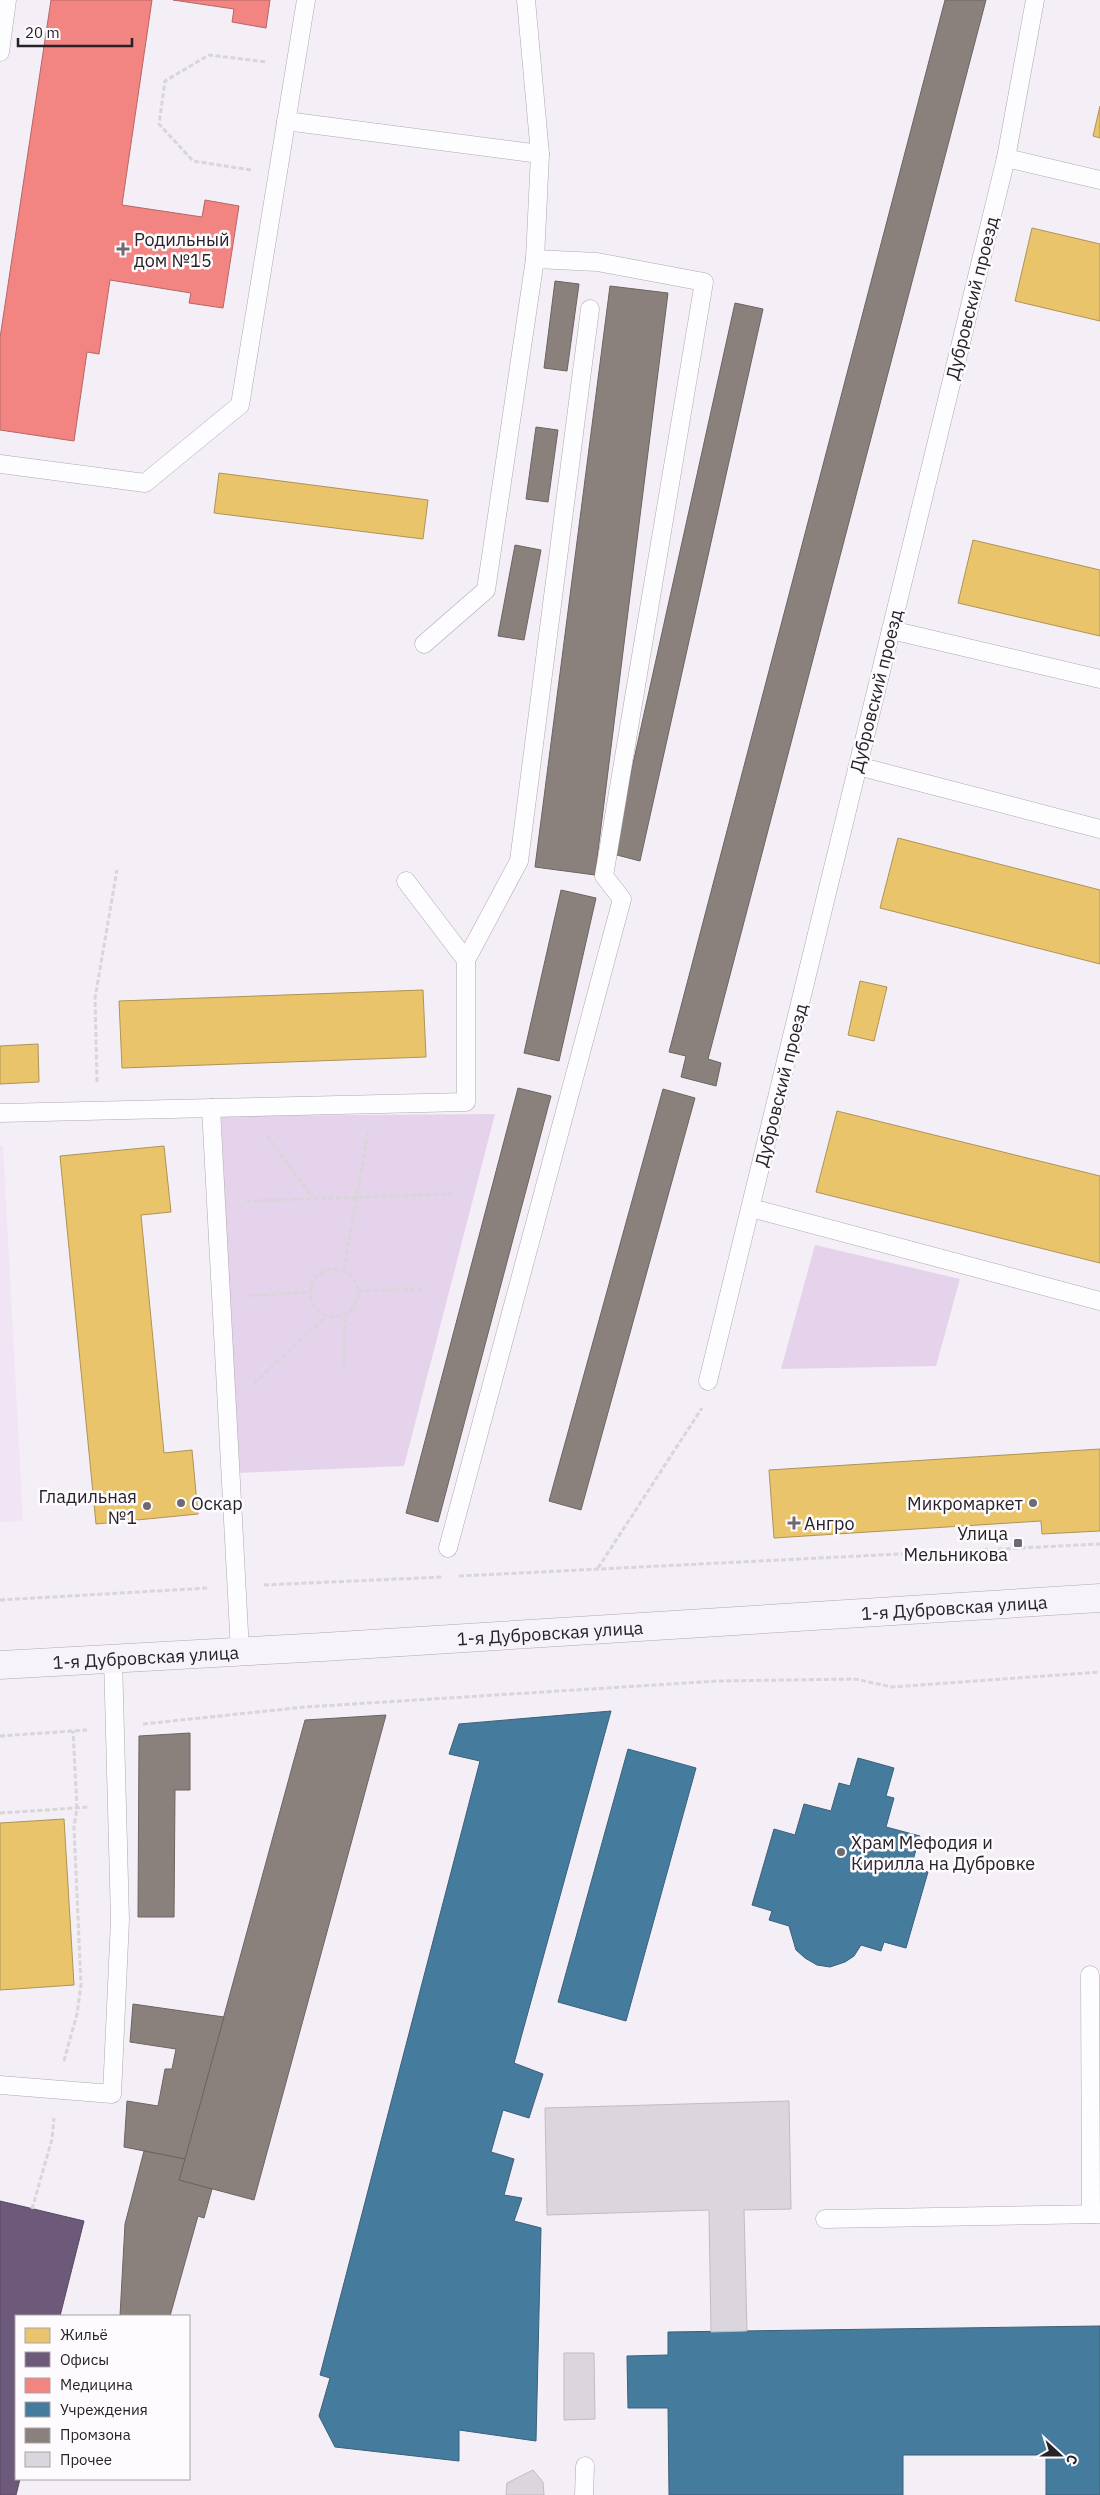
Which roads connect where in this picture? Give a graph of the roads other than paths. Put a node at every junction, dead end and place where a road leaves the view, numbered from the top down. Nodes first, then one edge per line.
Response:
1 (7, 0) edge
2 (306, 0) edge
3 (526, 0) edge
4 (1035, 0) edge
5 (0, 52) edge
6 (286, 120) junction
7 (540, 154) junction
8 (1006, 158) junction
9 (1100, 180) edge
10 (535, 259) junction
11 (590, 309) dead end
12 (0, 464) edge
13 (891, 630) junction
14 (424, 644) dead end
15 (1100, 679) edge
16 (858, 766) junction
17 (1100, 829) edge
18 (406, 882) dead end
19 (466, 960) junction
20 (211, 1108) junction
21 (0, 1113) edge
22 (751, 1208) junction
23 (1100, 1301) edge
24 (708, 1380) dead end
25 (448, 1548) dead end
26 (1100, 1598) edge
27 (240, 1651) junction
28 (113, 1658) junction
29 (0, 1664) edge
30 (1090, 1974) dead end
31 (0, 2085) edge
32 (1096, 2214) edge
33 (825, 2219) dead end
34 (585, 2466) dead end
35 (584, 2495) edge

1 - 5 lane
2 - 6 lane
3 - 7 lane
4 - 8 lane, Дубровский проезд
6 - 7 lane
6 - 12 lane
7 - 10 lane
8 - 9 lane
8 - 13 lane, Дубровский проезд
10 - 14 lane
10 - 25 lane
11 - 19 lane
13 - 15 lane
13 - 16 lane, Дубровский проезд
16 - 17 lane
16 - 22 lane, Дубровский проезд
18 - 19 lane
19 - 20 lane
20 - 21 lane
20 - 27 lane
22 - 23 lane
22 - 24 lane, Дубровский проезд
26 - 27 main road, 1-я Дубровская улица
27 - 28 main road, 1-я Дубровская улица
28 - 29 main road, 1-я Дубровская улица
28 - 31 lane
30 - 32 lane
32 - 33 lane
34 - 35 lane

